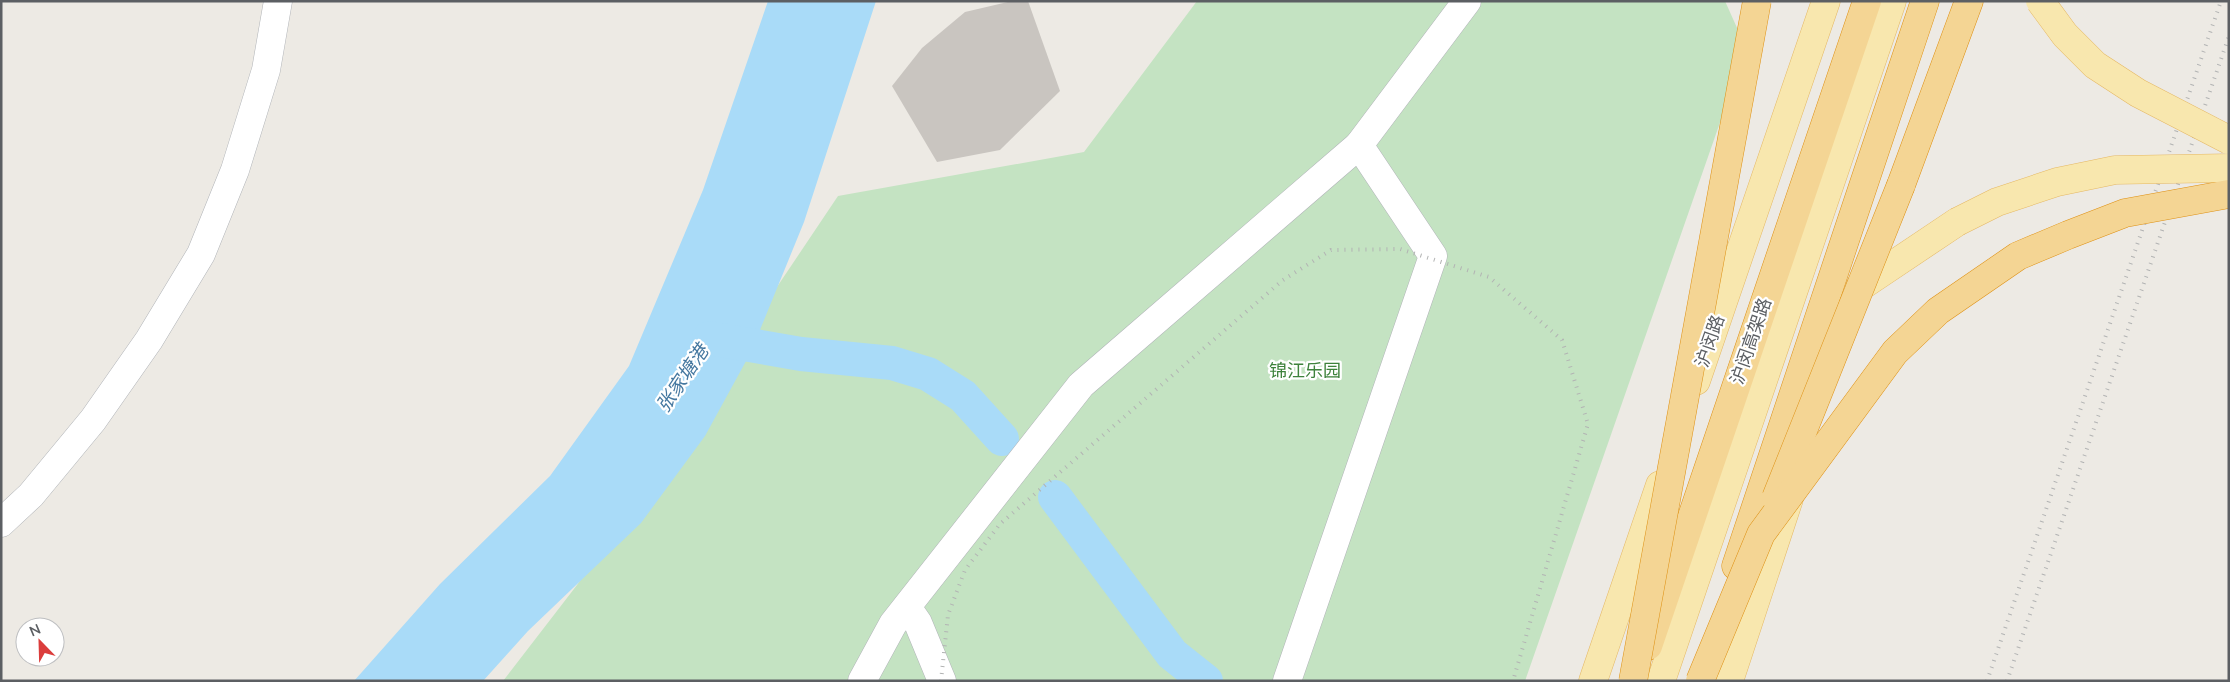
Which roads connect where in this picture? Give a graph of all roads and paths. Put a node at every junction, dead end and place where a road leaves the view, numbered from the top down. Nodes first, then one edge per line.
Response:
1 (278, 1) edge
2 (1466, 1) edge
3 (1757, 1) edge
4 (1826, 1) edge
5 (1867, 1) edge
6 (1892, 1) edge
7 (1926, 1) edge
8 (1957, 1) edge
9 (1969, 1) edge
10 (2040, 1) edge
11 (2229, 140) edge
12 (1359, 145) junction
13 (2229, 168) edge
14 (2229, 194) edge
15 (1860, 287) junction
16 (1, 523) edge
17 (1761, 534) junction
18 (907, 607) junction
19 (862, 681) edge
20 (942, 681) edge
21 (1287, 681) edge
22 (1593, 681) edge
23 (1635, 681) edge
24 (1661, 681) edge
25 (1699, 681) edge
26 (1729, 681) edge

1 - 16 street
2 - 12 street
3 - 23 highway, bridge
4 - 22 main road, 沪闵路
5 - 23 highway, 沪闵高架路
6 - 24 main road
7 - 25 highway, bridge
8 - 15 main road
9 - 17 highway, bridge
10 - 11 main road, bridge
12 - 18 street
12 - 21 street
13 - 15 main road, bridge
14 - 17 highway, bridge
15 - 26 main road
17 - 25 highway, bridge
18 - 19 street
18 - 20 street

